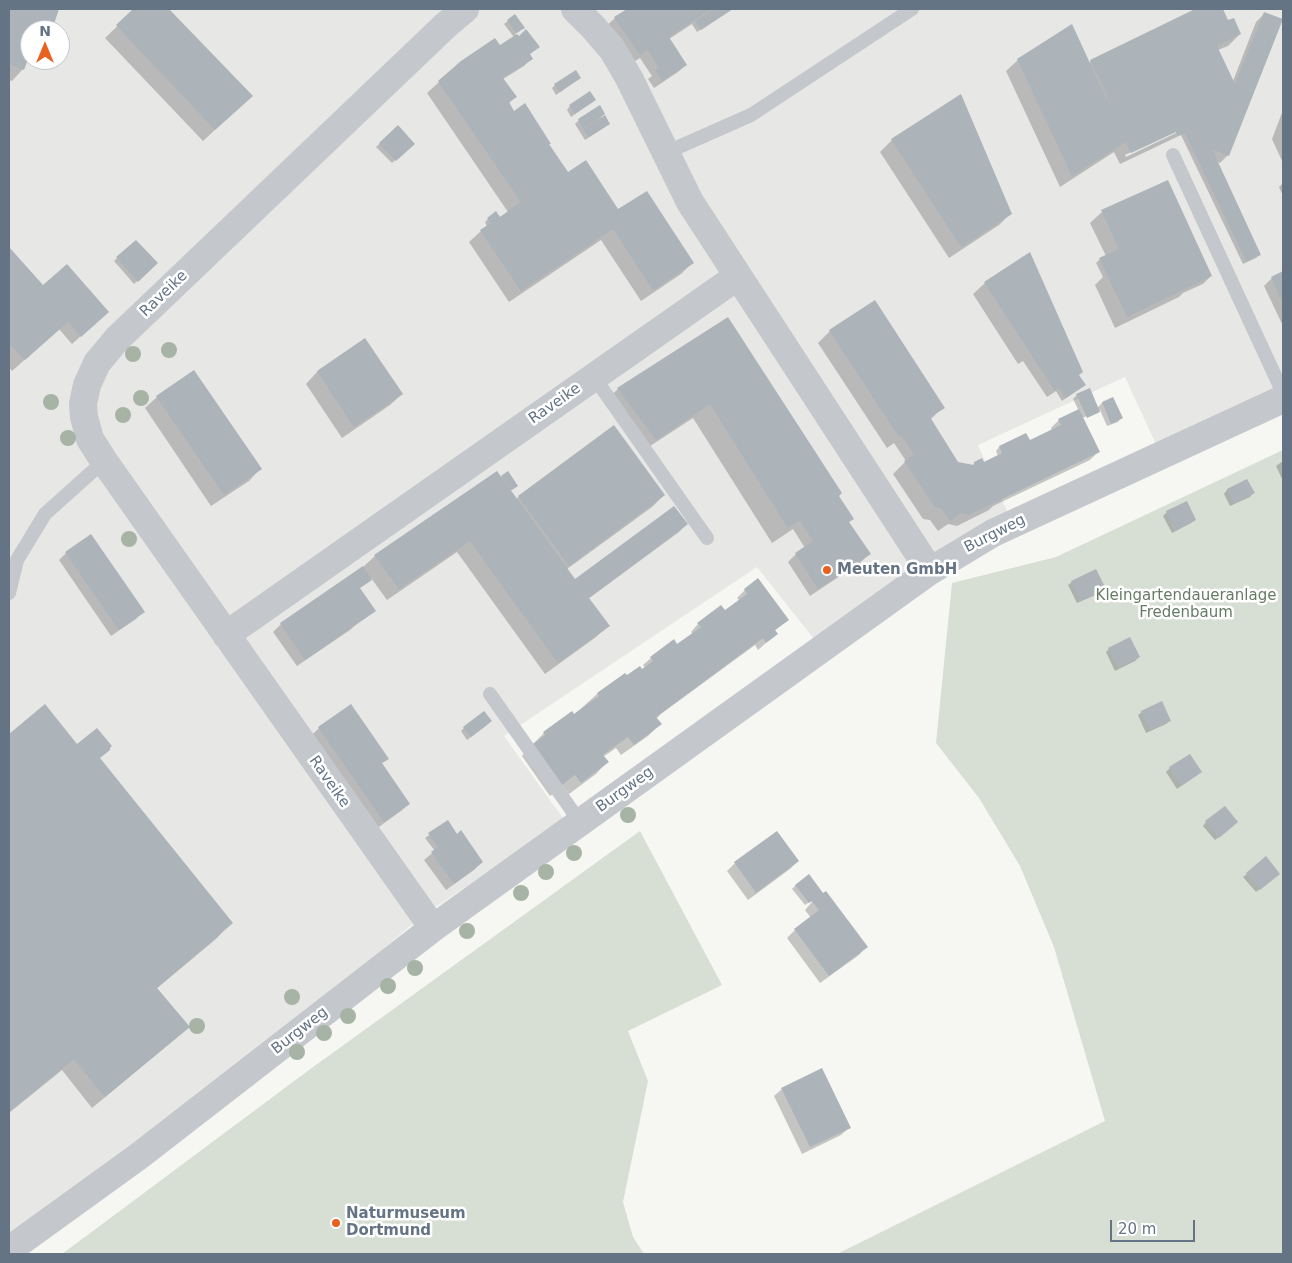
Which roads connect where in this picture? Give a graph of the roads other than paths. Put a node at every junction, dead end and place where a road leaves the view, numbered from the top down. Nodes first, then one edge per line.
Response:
1 (465, 9) edge
2 (575, 9) edge
3 (912, 9) edge
4 (665, 153) junction
5 (1173, 155) dead end
6 (738, 276) junction
7 (594, 377) junction
8 (1283, 393) edge
9 (1283, 399) edge
10 (104, 461) junction
11 (707, 538) dead end
12 (930, 571) junction
13 (9, 593) edge
14 (226, 635) junction
15 (490, 694) dead end
16 (580, 822) junction
17 (433, 928) junction
18 (9, 1250) edge

1 - 10 street, Raveike
2 - 4 street
3 - 4 lane
4 - 6 street
5 - 8 lane
6 - 7 street, Raveike
6 - 12 street
7 - 11 lane
7 - 14 street, Raveike
9 - 12 street, Burgweg
10 - 13 lane
10 - 14 street, Raveike
12 - 16 street, Burgweg
14 - 17 street, Raveike
15 - 16 lane
16 - 17 street, Burgweg
17 - 18 street, Burgweg

